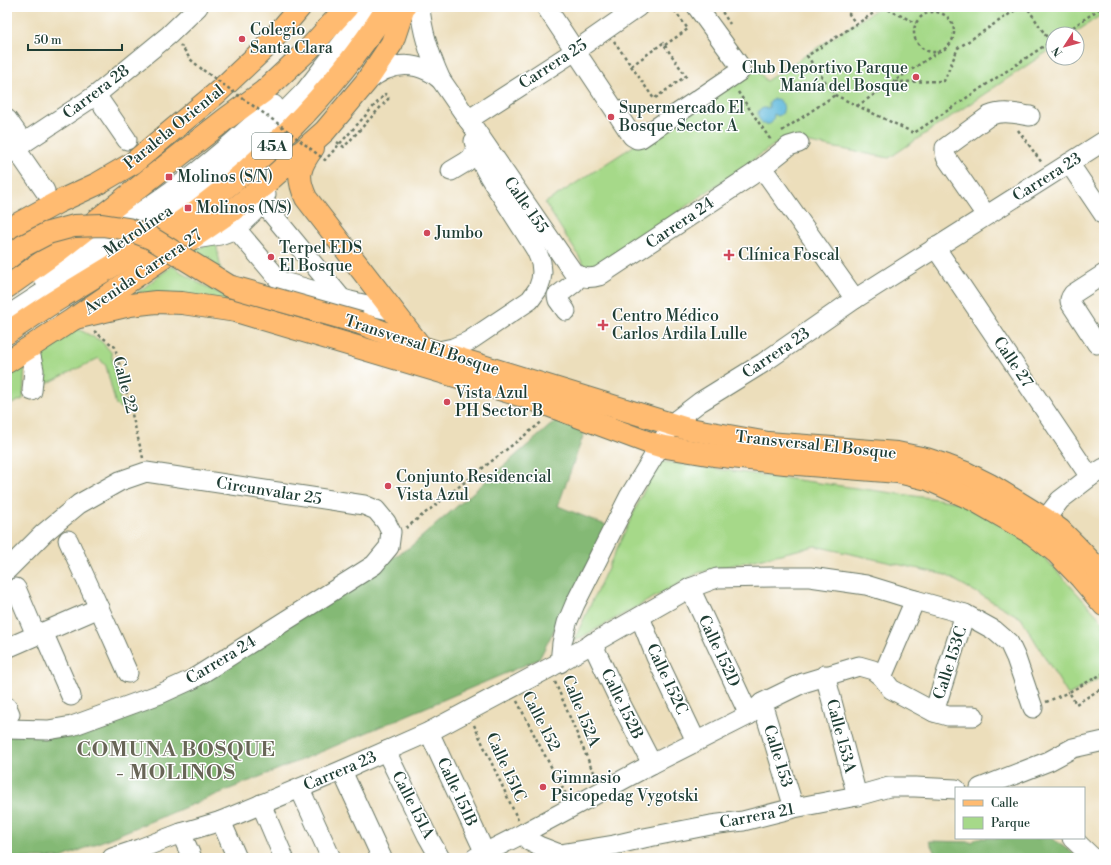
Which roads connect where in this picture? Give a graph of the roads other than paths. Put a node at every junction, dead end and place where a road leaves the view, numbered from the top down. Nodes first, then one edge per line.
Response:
1 (198, 7) edge
2 (300, 7) edge
3 (307, 7) edge
4 (347, 7) edge
5 (358, 7) edge
6 (370, 7) edge
7 (388, 7) edge
8 (404, 7) edge
9 (413, 7) edge
10 (420, 7) edge
11 (546, 7) edge
12 (638, 7) edge
13 (697, 7) edge
14 (392, 43) junction
15 (575, 51) junction
16 (441, 80) junction
17 (366, 82) junction
18 (96, 94) junction
19 (1030, 116) dead end
20 (227, 118) junction
21 (7, 119) edge
22 (468, 120) junction
23 (325, 131) junction
24 (127, 140) dead end
25 (1104, 141) edge
26 (798, 143) dead end
27 (15, 149) edge
28 (476, 149) junction
29 (1068, 164) junction
30 (484, 167) junction
31 (765, 177) junction
32 (45, 191) dead end
33 (263, 194) junction
34 (986, 215) junction
35 (1104, 215) edge
36 (236, 229) junction
37 (7, 230) edge
38 (189, 240) junction
39 (935, 247) junction
40 (7, 259) edge
41 (1104, 274) edge
42 (586, 277) junction
43 (7, 288) edge
44 (342, 299) junction
45 (855, 299) junction
46 (7, 304) edge
47 (393, 311) junction
48 (566, 311) dead end
49 (7, 316) edge
50 (76, 318) junction
51 (7, 333) edge
52 (1097, 344) dead end
53 (29, 347) junction
54 (430, 349) junction
55 (7, 362) edge
56 (32, 391) dead end
57 (671, 425) junction
58 (660, 446) junction
59 (1097, 472) edge
60 (1039, 527) junction
61 (68, 540) dead end
62 (390, 541) joint
63 (7, 570) edge
64 (1104, 578) edge
65 (16, 588) dead end
66 (690, 588) junction
67 (915, 600) junction
68 (1104, 605) edge
69 (99, 608) junction
70 (965, 614) junction
71 (640, 616) junction
72 (40, 634) junction
73 (592, 643) junction
74 (7, 648) edge
75 (560, 663) junction
76 (128, 673) dead end
77 (825, 675) junction
78 (882, 677) junction
79 (71, 696) dead end
80 (1033, 708) road end
81 (755, 709) junction
82 (934, 712) junction
83 (8, 716) edge
84 (974, 716) dead end
85 (429, 732) junction
86 (696, 741) junction
87 (1104, 741) edge
88 (386, 752) junction
89 (652, 764) junction
90 (343, 770) junction
91 (983, 787) edge
92 (300, 788) junction
93 (955, 788) edge
94 (857, 796) junction
95 (261, 804) junction
96 (794, 808) junction
97 (221, 821) junction
98 (181, 833) junction
99 (524, 833) junction
100 (1073, 839) edge
101 (141, 854) edge
102 (480, 855) edge
103 (566, 856) edge
104 (112, 858) edge
105 (192, 858) edge
106 (237, 858) edge
107 (284, 858) edge
108 (331, 858) edge
109 (382, 858) edge
110 (440, 858) edge
111 (1093, 858) edge

1 - 18 street, Carrera 28
2 - 37 main road, Paralela Oriental
3 - 20 main road
4 - 20 main road
5 - 46 street, Metrolínea
6 - 49 street, Metrolínea
7 - 51 main road, 45A
8 - 14 main road, Avenida Carrera 27
9 - 14 street
10 - 16 street, Calle 155
11 - 15 street
12 - 15 street, Carrera 25
13 - 15 street
14 - 17 main road, Avenida Carrera 27
15 - 22 street, Carrera 25
16 - 17 street, Calle 155
16 - 22 street, Calle 155
17 - 23 main road, Avenida Carrera 27
18 - 24 street
18 - 27 street, Carrera 28
19 - 34 street
20 - 43 main road
21 - 27 street
22 - 28 street, Calle 155
22 - 42 street, Calle 155
23 - 33 main road, Avenida Carrera 27
23 - 47 main road
25 - 29 street, Carrera 23
26 - 31 street, Carrera 24
27 - 32 street
28 - 30 street, Calle 155
28 - 30 street
29 - 34 street, Carrera 23
29 - 35 street
30 - 54 street, Calle 155
31 - 42 street, Carrera 24
31 - 45 street
33 - 36 street
33 - 38 main road, Avenida Carrera 27
33 - 44 street
34 - 39 street, Carrera 23
36 - 38 street
36 - 44 street
38 - 50 main road, Avenida Carrera 27
39 - 45 street, Carrera 23
39 - 59 street, Calle 27
40 - 54 main road, Transversal El Bosque, bridge
41 - 52 street
42 - 48 street, Carrera 24
44 - 47 street
45 - 57 street, Carrera 23
47 - 54 main road
50 - 53 main road, Avenida Carrera 27
50 - 58 main road, Transversal El Bosque
53 - 55 main road, Avenida Carrera 27
53 - 56 street
54 - 57 main road, Transversal El Bosque
57 - 58 street, Carrera 23
57 - 60 main road, Transversal El Bosque
58 - 60 main road, Transversal El Bosque
58 - 75 street, Carrera 23
59 - 60 street
60 - 64 main road, Transversal El Bosque
60 - 68 main road, Transversal El Bosque
61 - 69 street
62 - 63 street, Circunvalar 25
62 - 83 street, Carrera 24
65 - 72 street
66 - 67 street, Carrera 23
66 - 71 street, Carrera 23
66 - 81 street, Calle 152D
67 - 70 street, Carrera 23
67 - 78 street
69 - 72 street
69 - 76 street
70 - 80 street, Carrera 23
70 - 82 street, Calle 153C
71 - 73 street, Carrera 23
71 - 86 street, Calle 152C
72 - 74 street
72 - 79 street
73 - 75 street, Carrera 23
73 - 89 street, Calle 152B
75 - 85 street, Carrera 23
77 - 78 street
77 - 81 street
77 - 94 street, Calle 153A
78 - 82 street
81 - 86 street
81 - 96 street, Calle 153
82 - 84 street
85 - 88 street, Carrera 23
85 - 102 street, Calle 151B
86 - 89 street
87 - 91 street
88 - 90 street, Carrera 23
88 - 110 street, Calle 151A
89 - 99 street
90 - 92 street, Carrera 23
90 - 109 street
92 - 95 street, Carrera 23
92 - 108 street
93 - 94 street, Carrera 21
94 - 96 street, Carrera 21
95 - 97 street, Carrera 23
95 - 107 street
96 - 103 street, Carrera 21
97 - 98 street, Carrera 23
97 - 106 street
98 - 101 street, Carrera 23
98 - 105 street
99 - 102 street
99 - 103 street
100 - 111 street
101 - 104 street, Carrera 23

